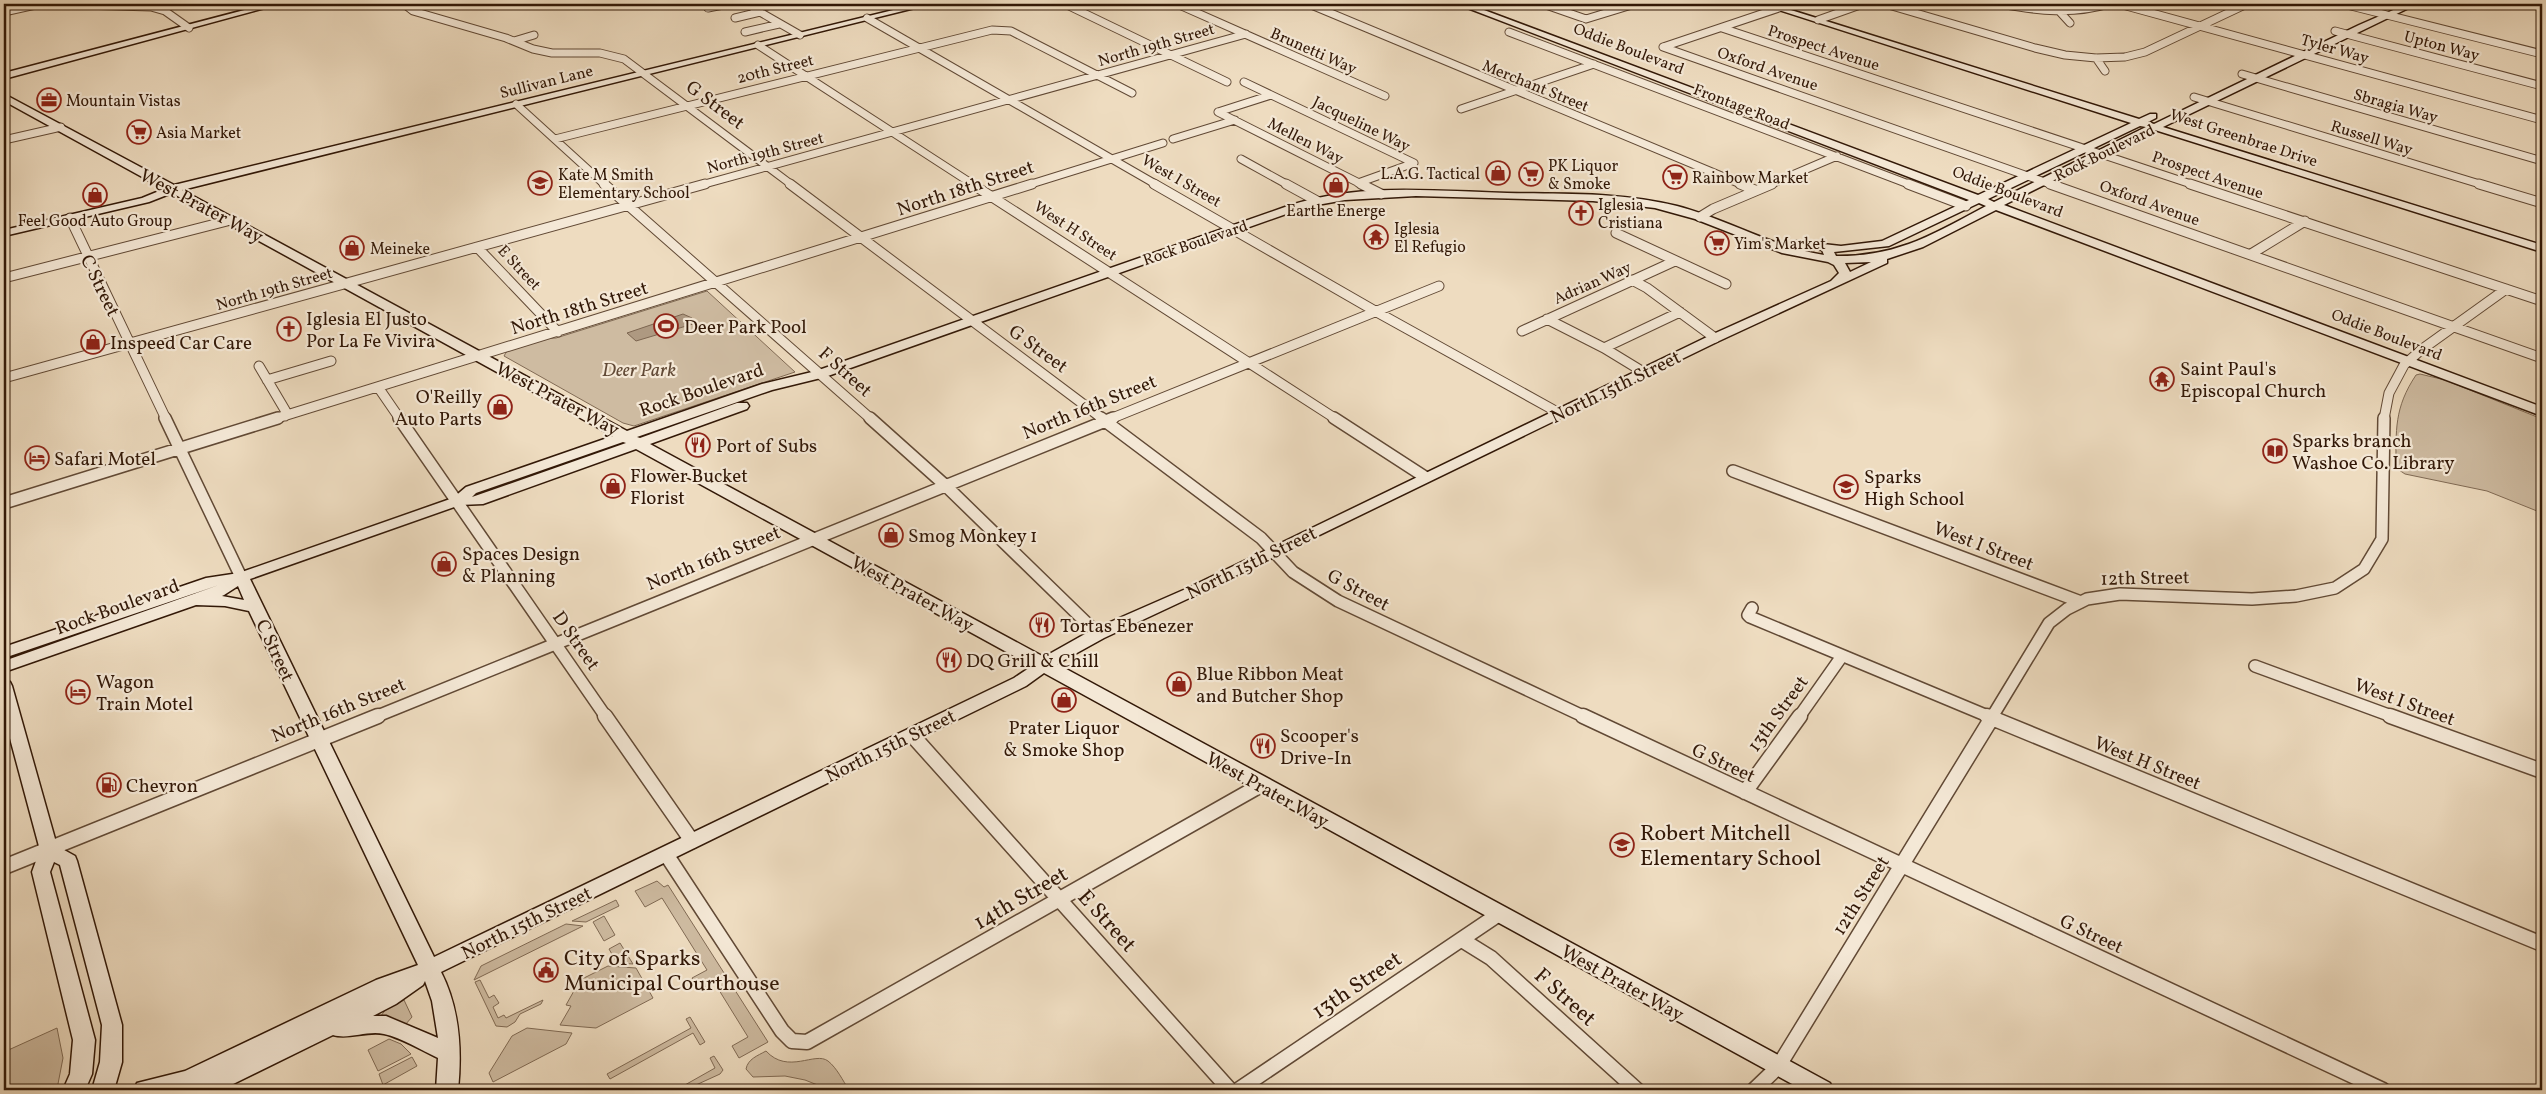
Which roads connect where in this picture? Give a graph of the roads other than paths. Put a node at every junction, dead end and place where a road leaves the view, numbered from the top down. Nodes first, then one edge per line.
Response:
1 (40, 4) edge
2 (48, 4) edge
3 (276, 4) edge
4 (404, 4) edge
5 (728, 4) edge
6 (746, 4) edge
7 (776, 4) edge
8 (923, 4) edge
9 (1065, 4) edge
10 (1177, 4) edge
11 (1309, 4) edge
12 (1461, 4) edge
13 (1473, 4) edge
14 (1543, 4) edge
15 (1635, 4) edge
16 (1764, 4) edge
17 (1863, 4) edge
18 (1885, 4) edge
19 (2002, 4) edge
20 (2110, 4) edge
21 (2119, 4) edge
22 (2247, 4) edge
23 (2344, 4) edge
24 (2394, 4) edge
25 (2413, 4) edge
26 (708, 8) dead end
27 (1779, 8) junction
28 (757, 10) junction
29 (2059, 11) junction
30 (4, 12) edge
31 (2376, 12) junction
32 (2388, 15) junction
33 (735, 18) dead end
34 (867, 18) junction
35 (1346, 19) junction
36 (1818, 20) junction
37 (1332, 23) dead end
38 (2070, 23) dead end
39 (779, 24) junction
40 (2200, 26) junction
41 (190, 28) junction
42 (1722, 28) junction
43 (2336, 31) junction
44 (745, 32) dead end
45 (1509, 32) dead end
46 (1246, 34) junction
47 (2349, 34) junction
48 (534, 35) dead end
49 (800, 35) junction
50 (514, 41) junction
51 (1408, 44) junction
52 (758, 45) junction
53 (919, 48) junction
54 (1392, 48) dead end
55 (2292, 50) junction
56 (2542, 54) edge
57 (1171, 55) junction
58 (2307, 55) junction
59 (2096, 58) junction
60 (1594, 64) junction
61 (2105, 71) dead end
62 (642, 73) junction
63 (2242, 74) junction
64 (1098, 75) junction
65 (4, 76) edge
66 (806, 76) junction
67 (2256, 79) junction
68 (1227, 82) dead end
69 (1244, 82) dead end
70 (2542, 86) edge
71 (1514, 91) junction
72 (1132, 93) dead end
73 (1271, 95) junction
74 (1385, 96) dead end
75 (4, 97) edge
76 (2194, 97) junction
77 (1008, 100) junction
78 (2208, 102) junction
79 (516, 104) junction
80 (688, 106) junction
81 (1461, 109) dead end
82 (1235, 120) junction
83 (2542, 120) edge
84 (2142, 122) junction
85 (2156, 126) junction
86 (60, 127) junction
87 (893, 132) junction
88 (555, 139) junction
89 (1173, 139) dead end
90 (4, 140) edge
91 (1163, 143) dead end
92 (2087, 148) junction
93 (2102, 153) junction
94 (1837, 156) junction
95 (1112, 159) junction
96 (1241, 159) dead end
97 (2542, 161) edge
98 (769, 167) junction
99 (2030, 175) junction
100 (2046, 181) junction
101 (1358, 183) junction
102 (173, 189) junction
103 (1755, 190) junction
104 (1381, 194) junction
105 (992, 196) junction
106 (1984, 196) junction
107 (1317, 200) junction
108 (2000, 202) junction
109 (2542, 203) edge
110 (628, 206) junction
111 (1966, 206) junction
112 (1704, 214) junction
113 (70, 218) junction
114 (231, 220) junction
115 (2305, 221) junction
116 (1234, 228) junction
117 (4, 233) edge
118 (1616, 233) dead end
119 (863, 238) junction
120 (477, 247) junction
121 (2542, 249) edge
122 (1898, 253) junction
123 (1830, 254) junction
124 (2251, 254) junction
125 (87, 256) junction
126 (1675, 260) junction
127 (1108, 272) junction
128 (4, 278) edge
129 (1632, 280) junction
130 (346, 283) junction
131 (718, 283) junction
132 (1835, 283) junction
133 (1726, 284) dead end
134 (1439, 286) dead end
135 (2506, 289) junction
136 (2542, 301) edge
137 (1375, 310) junction
138 (1680, 312) junction
139 (1547, 319) junction
140 (970, 321) junction
141 (2456, 327) junction
142 (1522, 331) dead end
143 (558, 332) junction
144 (1715, 338) junction
145 (130, 343) junction
146 (1604, 348) junction
147 (479, 356) junction
148 (2413, 357) junction
149 (2542, 358) edge
150 (331, 361) dead end
151 (1248, 363) junction
152 (259, 366) dead end
153 (1644, 373) junction
154 (820, 374) junction
155 (4, 378) edge
156 (267, 380) junction
157 (378, 387) junction
158 (2542, 402) edge
159 (2542, 412) edge
160 (1559, 413) junction
161 (285, 416) junction
162 (1107, 421) junction
163 (627, 436) junction
164 (640, 443) junction
165 (180, 448) junction
166 (1733, 471) dead end
167 (1425, 478) junction
168 (946, 486) junction
169 (458, 501) junction
170 (4, 503) edge
171 (813, 538) junction
172 (1273, 552) junction
173 (241, 577) junction
174 (2081, 602) junction
175 (186, 604) junction
176 (256, 607) junction
177 (1752, 608) dead end
178 (1098, 634) junction
179 (555, 643) junction
180 (4, 653) edge
181 (1842, 656) junction
182 (1044, 666) junction
183 (2255, 666) dead end
184 (4, 667) edge
185 (4, 686) edge
186 (1992, 719) junction
187 (912, 735) junction
188 (319, 739) junction
189 (2542, 772) edge
190 (1261, 785) junction
191 (1745, 792) junction
192 (692, 841) junction
193 (48, 850) junction
194 (666, 854) junction
195 (1903, 865) junction
196 (4, 867) edge
197 (1059, 898) junction
198 (1499, 914) junction
199 (1462, 940) junction
200 (2542, 944) edge
201 (429, 969) junction
202 (325, 1030) junction
203 (450, 1053) junction
204 (1778, 1067) junction
205 (74, 1090) edge
206 (103, 1090) edge
207 (145, 1090) edge
208 (200, 1090) edge
209 (446, 1090) edge
210 (1230, 1090) edge
211 (1238, 1090) edge
212 (1637, 1090) edge
213 (1754, 1090) edge
214 (1822, 1090) edge
215 (2383, 1090) edge

1 - 30 street
2 - 41 street
3 - 41 main road
4 - 50 street, G Street
5 - 26 street
6 - 28 street
7 - 28 street
8 - 34 main road, Sullivan Lane
9 - 57 street
10 - 46 street, Brunetti Way
11 - 35 street, Merchant Street
12 - 106 main road, Oddie Boulevard
13 - 106 main road, Oddie Boulevard
14 - 15 street
16 - 27 main road, West Greenbrae Drive
17 - 36 street
18 - 59 street
19 - 29 street
20 - 29 street
21 - 40 street, Tyler Way
22 - 40 street
23 - 31 street
24 - 31 main road, Rock Boulevard
25 - 32 main road, Rock Boulevard
27 - 36 main road, West Greenbrae Drive
27 - 42 street
28 - 33 street
28 - 39 street
29 - 38 street
31 - 32 street
31 - 43 main road, Rock Boulevard
32 - 47 main road, Rock Boulevard
32 - 56 street
34 - 49 main road, Sullivan Lane
34 - 53 street, West I Street
35 - 37 street
35 - 51 street, Merchant Street
36 - 84 main road, West Greenbrae Drive
39 - 44 street
39 - 49 street
40 - 55 street, Tyler Way
40 - 59 street
41 - 65 main road
42 - 92 street, Prospect Avenue
42 - 99 street, Oxford Avenue
43 - 47 street, Upton Way
43 - 55 main road, Rock Boulevard
45 - 60 street, Frontage Road
46 - 57 street, North 19th Street
46 - 74 street, Brunetti Way
47 - 58 main road, Rock Boulevard
47 - 70 street, Upton Way
48 - 50 street
49 - 52 main road, Sullivan Lane
50 - 62 street, G Street
51 - 54 street
51 - 71 street, Merchant Street
52 - 62 main road, Sullivan Lane
52 - 66 street, West H Street
53 - 64 street, 20th Street
53 - 66 street, 20th Street
53 - 77 street, West I Street
55 - 58 street, Tyler Way
55 - 63 main road, Rock Boulevard
57 - 64 street, North 19th Street
57 - 68 street
58 - 67 main road, Rock Boulevard
58 - 83 street, Tyler Way
59 - 61 street
60 - 71 street
60 - 94 street, Frontage Road
62 - 79 main road, Sullivan Lane
62 - 80 street, G Street
63 - 67 street, Sbragia Way
63 - 76 main road, Rock Boulevard
64 - 72 street
64 - 77 street, North 19th Street
66 - 80 street, 20th Street
66 - 87 street, West H Street
67 - 78 main road, Rock Boulevard
67 - 97 street, Sbragia Way
69 - 73 street, Jacqueline Way
71 - 81 street
71 - 103 street, Merchant Street
73 - 82 street, Mellen Way
73 - 101 street, Jacqueline Way
75 - 86 main road, West Prater Way
76 - 78 street, Russell Way
76 - 84 main road, Rock Boulevard
77 - 87 street, North 19th Street
77 - 95 street, West I Street
78 - 85 main road, Rock Boulevard
78 - 109 street, Russell Way
79 - 88 street, F Street
79 - 102 main road, Sullivan Lane
80 - 88 street, 20th Street
80 - 98 street, G Street
82 - 89 street
82 - 101 street, Mellen Way
84 - 85 main road, West Greenbrae Drive
84 - 92 main road, Rock Boulevard
85 - 93 main road, Rock Boulevard
85 - 121 main road, West Greenbrae Drive
86 - 90 street
86 - 102 main road, West Prater Way
87 - 98 street, North 19th Street
87 - 105 street, West H Street
88 - 110 street, F Street
91 - 95 street, North 18th Street
92 - 93 street, Prospect Avenue
92 - 99 main road, Rock Boulevard
93 - 100 main road, Rock Boulevard
93 - 115 street, Prospect Avenue
94 - 103 street
94 - 111 street, Frontage Road
95 - 105 street, North 18th Street
95 - 116 street, West I Street
96 - 107 street
98 - 110 street, North 19th Street
98 - 119 street, G Street
99 - 100 street, Oxford Avenue
99 - 106 main road, Rock Boulevard
100 - 108 main road, Rock Boulevard
100 - 124 street, Oxford Avenue
101 - 104 street, Mellen Way
102 - 113 main road, Sullivan Lane
102 - 114 main road, West Prater Way
103 - 112 street
104 - 107 main road, Rock Boulevard
104 - 112 main road, Rock Boulevard
105 - 119 street, North 18th Street
105 - 127 street, West H Street
106 - 108 main road, Oddie Boulevard
106 - 111 main road, Rock Boulevard
107 - 116 main road, Rock Boulevard
108 - 122 main road, Rock Boulevard
108 - 148 main road, Oddie Boulevard
110 - 120 street, North 19th Street
110 - 131 street, F Street
111 - 123 main road, Rock Boulevard
112 - 123 main road, Rock Boulevard
113 - 117 main road, Sullivan Lane
113 - 125 street, C Street
114 - 125 street
114 - 130 main road, West Prater Way
115 - 124 street
115 - 135 street, Prospect Avenue
116 - 127 main road, Rock Boulevard
116 - 137 street, West I Street
118 - 126 street
119 - 131 street, North 18th Street
119 - 140 street, G Street
120 - 130 street, North 19th Street
120 - 143 street, E Street
122 - 123 main road, Rock Boulevard
122 - 132 main road, North 15th Street
123 - 132 main road
124 - 141 street, Oxford Avenue
125 - 128 street
125 - 145 street, C Street
126 - 129 street, Adrian Way
126 - 133 street
127 - 140 main road, Rock Boulevard
127 - 151 street, West H Street
129 - 138 street
129 - 139 street, Adrian Way
130 - 145 street, North 19th Street
130 - 147 main road, West Prater Way
131 - 143 street, North 18th Street
131 - 154 street, F Street
132 - 144 main road, North 15th Street
134 - 137 street, North 16th Street
135 - 136 street, Prospect Avenue
135 - 141 street, 12th Street
137 - 151 street, North 16th Street
137 - 160 street, West I Street
138 - 144 street
138 - 146 street
139 - 142 street, Adrian Way
139 - 146 street
140 - 154 main road, Rock Boulevard
140 - 162 street, G Street
141 - 148 street, 12th Street
141 - 149 street, Oxford Avenue
143 - 147 street, North 18th Street
144 - 153 main road, North 15th Street
145 - 155 street, North 19th Street
145 - 165 street, C Street
146 - 153 street
147 - 157 street, North 18th Street
147 - 163 main road, West Prater Way
148 - 158 main road, Oddie Boulevard
148 - 159 main road, Oddie Boulevard
148 - 174 street, 12th Street
150 - 156 street
151 - 162 street, North 16th Street
151 - 167 street, West H Street
152 - 156 street
153 - 160 main road, North 15th Street
154 - 163 main road, Rock Boulevard
154 - 164 main road, Rock Boulevard
154 - 168 street, F Street
156 - 161 street
157 - 161 street, North 18th Street
157 - 169 street, D Street
160 - 167 main road, North 15th Street
161 - 165 street, North 18th Street
162 - 168 street, North 16th Street
162 - 172 street, G Street
163 - 164 main road, West Prater Way
163 - 169 main road, Rock Boulevard
164 - 169 main road, Rock Boulevard
164 - 171 main road, West Prater Way
165 - 170 street, North 18th Street
165 - 173 street, C Street
166 - 174 street, West I Street
167 - 172 main road, North 15th Street
168 - 171 street, North 16th Street
168 - 178 street, F Street
169 - 173 main road, Rock Boulevard
169 - 179 street, D Street
171 - 179 street, North 16th Street
171 - 182 main road, West Prater Way
172 - 178 main road, North 15th Street
172 - 191 street, G Street
173 - 175 main road, Rock Boulevard
173 - 176 main road, C Street
173 - 180 main road, Rock Boulevard
174 - 186 street, 12th Street
175 - 176 main road
175 - 184 main road, Rock Boulevard
176 - 188 main road, C Street
177 - 181 street, West H Street
178 - 182 main road, North 15th Street
179 - 188 street, North 16th Street
179 - 192 street, D Street
181 - 186 street, West H Street
181 - 191 street, 13th Street
182 - 187 main road, North 15th Street
182 - 190 main road, West Prater Way
183 - 189 street, West I Street
185 - 193 main road
186 - 195 street, 12th Street
186 - 200 street, West H Street
187 - 192 main road, North 15th Street
187 - 197 street, E Street
188 - 193 street, North 16th Street
188 - 201 main road, C Street
190 - 197 street, 14th Street
190 - 198 main road, West Prater Way
191 - 195 street, G Street
192 - 194 main road, North 15th Street
193 - 196 street, North 16th Street
193 - 205 main road
193 - 206 main road
194 - 197 street, 14th Street
194 - 201 main road, North 15th Street
195 - 204 street, 12th Street
195 - 215 street, G Street
197 - 210 street, E Street
198 - 199 street, 13th Street
198 - 204 main road, West Prater Way
199 - 211 street, 13th Street
199 - 212 street, F Street
201 - 202 main road, North 15th Street
201 - 203 main road, C Street
201 - 207 main road, North 15th Street
202 - 203 main road
202 - 208 main road, North 15th Street
203 - 209 main road, C Street
204 - 213 street, 12th Street
204 - 214 main road, West Prater Way

